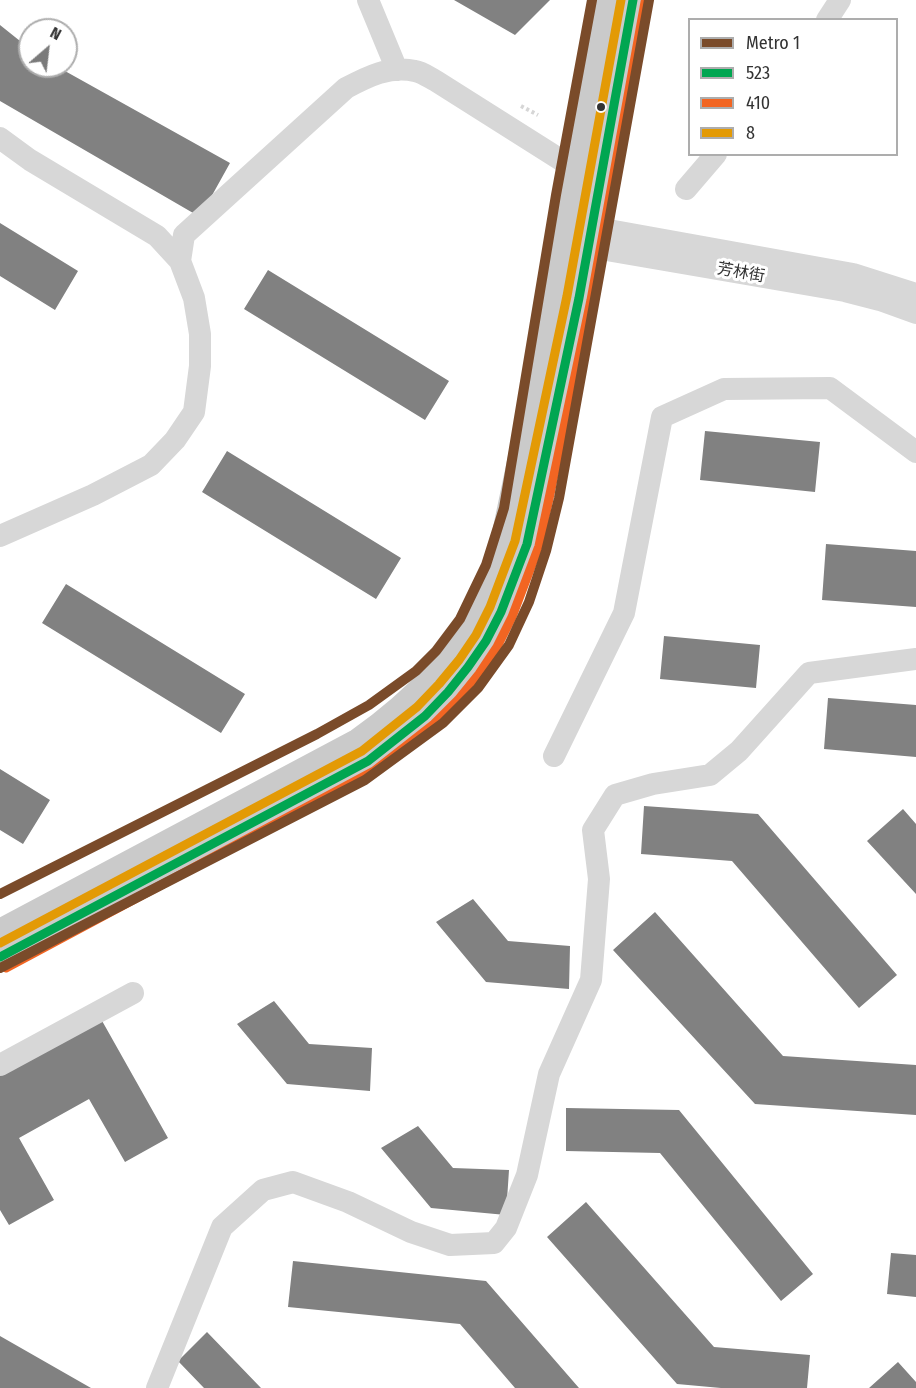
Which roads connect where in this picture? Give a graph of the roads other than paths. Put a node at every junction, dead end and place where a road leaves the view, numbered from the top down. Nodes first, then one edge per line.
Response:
1 (368, 0) edge
2 (609, 0) edge
3 (633, 0) edge
4 (840, 0) edge
5 (827, 18) edge
6 (396, 70) junction
7 (0, 138) edge
8 (714, 156) edge
9 (589, 177) junction
10 (686, 189) dead end
11 (583, 236) junction
12 (180, 261) junction
13 (916, 294) edge
14 (916, 313) edge
15 (916, 452) edge
16 (0, 536) edge
17 (916, 658) edge
18 (554, 756) dead end
19 (0, 933) edge
20 (0, 957) edge
21 (133, 993) dead end
22 (0, 1065) edge
23 (157, 1388) edge

1 - 6 street
2 - 9 main road
3 - 9 main road
4 - 5 street
6 - 9 street
6 - 12 street
7 - 12 street
8 - 10 street
9 - 11 main road
11 - 13 street
11 - 14 street, 芳林街
11 - 19 main road
11 - 20 main road
12 - 16 street
15 - 18 street
17 - 23 street
21 - 22 street

